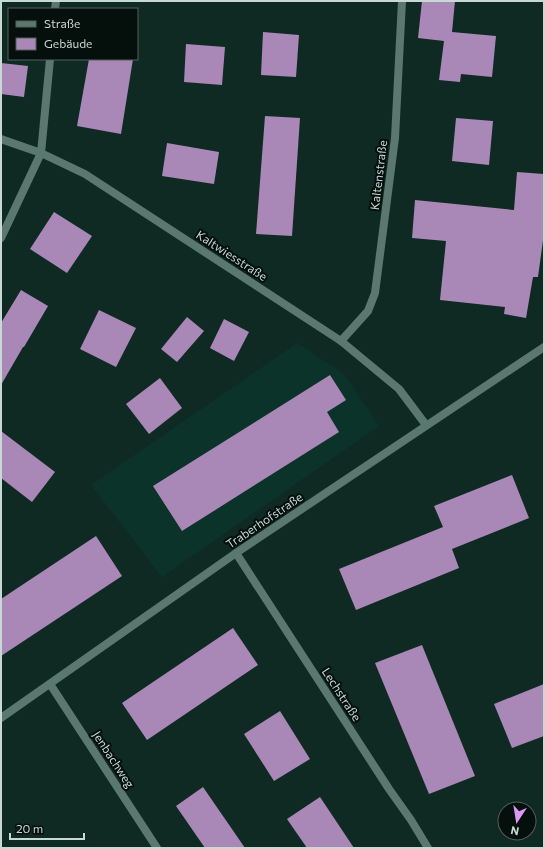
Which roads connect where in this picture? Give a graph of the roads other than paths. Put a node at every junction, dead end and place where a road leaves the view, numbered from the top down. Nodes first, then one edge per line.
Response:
1 (402, 1) edge
2 (50, 60) edge
3 (1, 140) edge
4 (41, 153) junction
5 (1, 238) edge
6 (341, 341) junction
7 (544, 347) edge
8 (426, 425) junction
9 (236, 553) junction
10 (50, 684) junction
11 (1, 718) edge
12 (157, 848) edge
13 (428, 848) edge

1 - 6 street, Kaltenstraße
2 - 4 street
3 - 4 street, Kaltwiesstraße
4 - 5 street
4 - 6 street, Kaltwiesstraße
6 - 8 street, Kaltwiesstraße
7 - 8 street, Traberhofstraße
8 - 9 street, Traberhofstraße
9 - 10 street, Traberhofstraße
9 - 13 street, Lechstraße
10 - 11 street, Traberhofstraße
10 - 12 street, Jenbachweg

